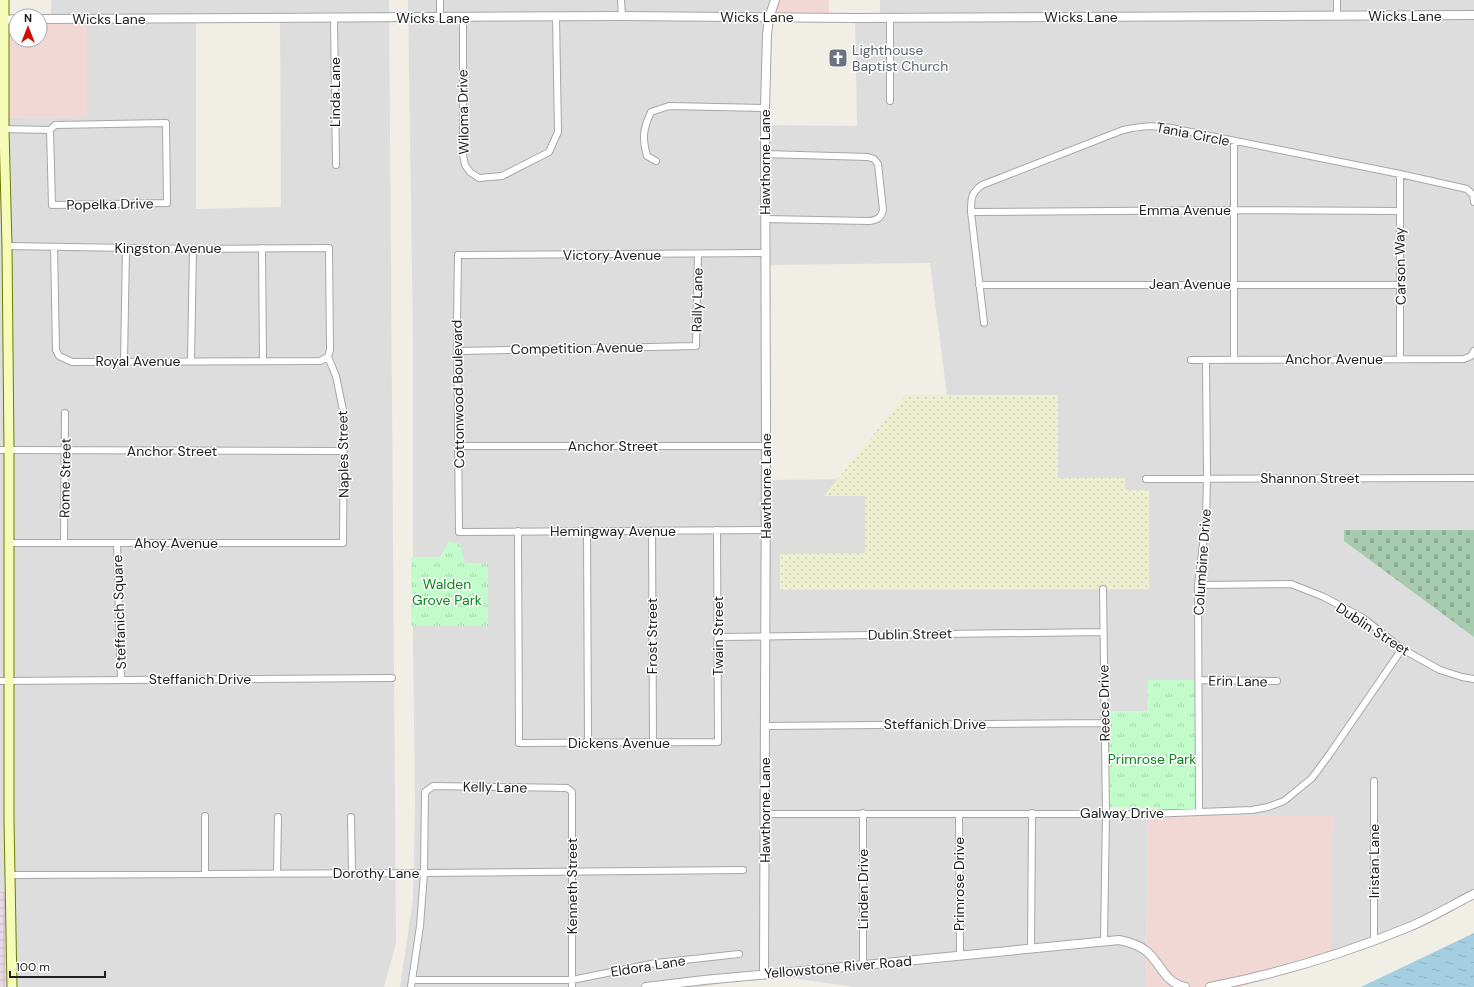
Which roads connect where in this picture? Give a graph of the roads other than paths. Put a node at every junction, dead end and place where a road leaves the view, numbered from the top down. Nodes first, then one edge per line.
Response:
1 (4, 0) edge
2 (440, 0) edge
3 (621, 0) edge
4 (775, 0) edge
5 (1337, 0) edge
6 (1337, 15) junction
7 (622, 16) junction
8 (1474, 16) edge
9 (556, 17) junction
10 (440, 18) junction
11 (463, 18) junction
12 (769, 18) junction
13 (890, 18) junction
14 (48, 19) edge
15 (334, 19) junction
16 (2, 20) edge
17 (890, 101) dead end
18 (765, 108) junction
19 (2, 129) edge
20 (50, 130) junction
21 (1234, 142) junction
22 (765, 154) junction
23 (656, 161) dead end
24 (336, 165) dead end
25 (1400, 174) junction
26 (1474, 202) edge
27 (1234, 210) junction
28 (1400, 211) junction
29 (971, 212) junction
30 (765, 219) junction
31 (8, 246) junction
32 (54, 247) junction
33 (126, 248) junction
34 (262, 248) junction
35 (329, 248) joint
36 (193, 249) junction
37 (765, 253) junction
38 (698, 254) junction
39 (458, 255) joint
40 (1234, 284) junction
41 (1400, 284) junction
42 (979, 286) junction
43 (984, 323) dead end
44 (696, 346) joint
45 (458, 350) junction
46 (1474, 351) edge
47 (328, 358) junction
48 (1400, 359) junction
49 (1191, 360) dead end
50 (1206, 360) junction
51 (1234, 360) junction
52 (190, 361) junction
53 (263, 361) junction
54 (124, 362) junction
55 (65, 413) dead end
56 (459, 446) junction
57 (766, 446) junction
58 (5, 450) edge
59 (65, 451) junction
60 (344, 451) junction
61 (1207, 478) junction
62 (1474, 478) edge
63 (1146, 479) dead end
64 (717, 530) junction
65 (766, 530) junction
66 (587, 531) junction
67 (652, 531) junction
68 (460, 532) joint
69 (518, 532) junction
70 (64, 543) junction
71 (117, 543) junction
72 (344, 543) joint
73 (9, 544) junction
74 (1198, 585) junction
75 (1103, 589) dead end
76 (1103, 632) junction
77 (765, 636) junction
78 (718, 637) junction
79 (1402, 649) junction
80 (392, 678) dead end
81 (1474, 679) edge
82 (121, 680) junction
83 (1199, 680) junction
84 (4, 681) edge
85 (1277, 681) dead end
86 (1105, 723) junction
87 (766, 726) junction
88 (653, 742) junction
89 (718, 742) joint
90 (588, 743) junction
91 (1374, 781) dead end
92 (567, 788) joint
93 (1199, 812) junction
94 (863, 813) junction
95 (1032, 813) junction
96 (1106, 813) junction
97 (766, 814) junction
98 (959, 814) junction
99 (205, 816) dead end
100 (278, 817) dead end
101 (351, 817) dead end
102 (743, 870) dead end
103 (572, 872) junction
104 (278, 873) junction
105 (352, 873) junction
106 (205, 874) junction
107 (424, 874) junction
108 (10, 875) junction
109 (1474, 894) edge
110 (1104, 941) junction
111 (1374, 941) junction
112 (1031, 949) junction
113 (739, 954) dead end
114 (960, 955) junction
115 (863, 965) junction
116 (764, 974) junction
117 (413, 980) junction
118 (572, 980) junction
119 (12, 987) edge
120 (411, 987) edge
121 (572, 987) edge
122 (646, 987) edge
123 (1186, 987) edge
124 (1210, 987) edge

1 - 16 main road
2 - 10 street
3 - 7 street
4 - 12 street, Hawthorne Lane
5 - 6 street
6 - 8 street, Wicks Lane
6 - 13 street, Wicks Lane
7 - 9 street, Wicks Lane
7 - 12 street, Wicks Lane
9 - 11 street, Wicks Lane
9 - 11 street, Wiloma Drive
10 - 11 street, Wicks Lane
10 - 15 street, Wicks Lane
12 - 13 street, Wicks Lane
12 - 18 street, Hawthorne Lane
13 - 17 street
14 - 15 street, Wicks Lane
15 - 24 street, Linda Lane
16 - 19 main road
18 - 22 street, Hawthorne Lane
18 - 23 street
19 - 20 street, Popelka Drive
19 - 31 main road
20 - 20 street, Popelka Drive
21 - 25 street, Tania Circle
21 - 27 street
21 - 29 street, Tania Circle
22 - 30 street, Hawthorne Lane
22 - 30 street
25 - 26 street, Tania Circle
25 - 28 street, Carson Way
27 - 28 street, Emma Avenue
27 - 29 street, Emma Avenue
27 - 40 street
28 - 41 street, Carson Way
29 - 42 street, Tania Circle
30 - 37 street, Hawthorne Lane
31 - 32 street, Kingston Avenue
31 - 58 main road
32 - 33 street, Kingston Avenue
32 - 54 street, Royal Avenue
33 - 36 street, Kingston Avenue
33 - 54 street
34 - 35 street, Kingston Avenue
34 - 36 street, Kingston Avenue
34 - 53 street
35 - 47 street, Naples Street
36 - 52 street
37 - 38 street, Victory Avenue
37 - 57 street, Hawthorne Lane
38 - 39 street, Victory Avenue
38 - 44 street, Rally Lane
39 - 45 street, Cottonwood Boulevard
40 - 41 street, Jean Avenue
40 - 42 street, Jean Avenue
40 - 51 street
41 - 48 street, Carson Way
42 - 43 street, Tania Circle
44 - 45 street, Competition Avenue
45 - 56 street, Cottonwood Boulevard
46 - 48 street, Anchor Avenue
47 - 53 street, Royal Avenue
47 - 60 street, Naples Street
48 - 51 street, Anchor Avenue
49 - 50 street, Anchor Avenue
50 - 51 street, Anchor Avenue
50 - 61 street, Columbine Drive
52 - 53 street, Royal Avenue
52 - 54 street, Royal Avenue
55 - 59 street, Rome Street
56 - 57 street, Anchor Street
56 - 68 street, Cottonwood Boulevard
57 - 65 street, Hawthorne Lane
58 - 59 street, Anchor Street
58 - 73 main road
59 - 60 street, Anchor Street
59 - 70 street, Rome Street
60 - 72 street, Naples Street
61 - 62 street, Shannon Street
61 - 63 street, Shannon Street
61 - 74 street, Columbine Drive
64 - 65 street, Hemingway Avenue
64 - 67 street, Hemingway Avenue
64 - 78 street, Twain Street
65 - 77 street, Hawthorne Lane
66 - 67 street, Hemingway Avenue
66 - 69 street, Hemingway Avenue
66 - 90 street
67 - 88 street, Frost Street
68 - 69 street, Hemingway Avenue
69 - 90 street, Dickens Avenue
70 - 71 street, Ahoy Avenue
70 - 73 street, Ahoy Avenue
71 - 72 street, Ahoy Avenue
71 - 82 street, Steffanich Square
73 - 84 main road
74 - 79 street, Dublin Street
74 - 83 street, Columbine Drive
75 - 76 street, Reece Drive
76 - 77 street, Dublin Street
76 - 86 street, Reece Drive
77 - 78 street, Dublin Street
77 - 87 street, Hawthorne Lane
78 - 89 street, Twain Street
79 - 81 street, Dublin Street
79 - 93 street, Galway Drive
80 - 82 street, Steffanich Drive
82 - 84 street, Steffanich Drive
83 - 85 street, Erin Lane
83 - 93 street, Columbine Drive
84 - 108 main road
86 - 87 street, Steffanich Drive
86 - 96 street, Reece Drive
87 - 97 street, Hawthorne Lane
88 - 89 street, Dickens Avenue
88 - 90 street, Dickens Avenue
91 - 111 street, Iristan Lane
92 - 103 street, Kenneth Street
92 - 107 street, Kelly Lane
93 - 96 street, Galway Drive
94 - 97 street, Galway Drive
94 - 98 street, Galway Drive
94 - 115 street, Linden Drive
95 - 96 street, Galway Drive
95 - 98 street, Galway Drive
95 - 112 street
96 - 110 street, Reece Drive
97 - 116 street, Hawthorne Lane
98 - 114 street, Primrose Drive
99 - 106 street
100 - 104 street
101 - 105 street
102 - 103 street, Dorothy Lane
103 - 107 street, Dorothy Lane
103 - 118 street, Kenneth Street
104 - 105 street, Dorothy Lane
104 - 106 street, Dorothy Lane
105 - 107 street, Dorothy Lane
106 - 108 street, Dorothy Lane
107 - 117 street
108 - 119 main road
109 - 111 street
110 - 112 street, Yellowstone River Road
110 - 123 street, Yellowstone River Road
111 - 124 street
112 - 114 street, Yellowstone River Road
113 - 118 street, Eldora Lane
114 - 115 street, Yellowstone River Road
115 - 116 street, Yellowstone River Road
116 - 122 street, Yellowstone River Road
117 - 118 street, Eldora Lane
117 - 120 street
118 - 121 street, Kenneth Street

